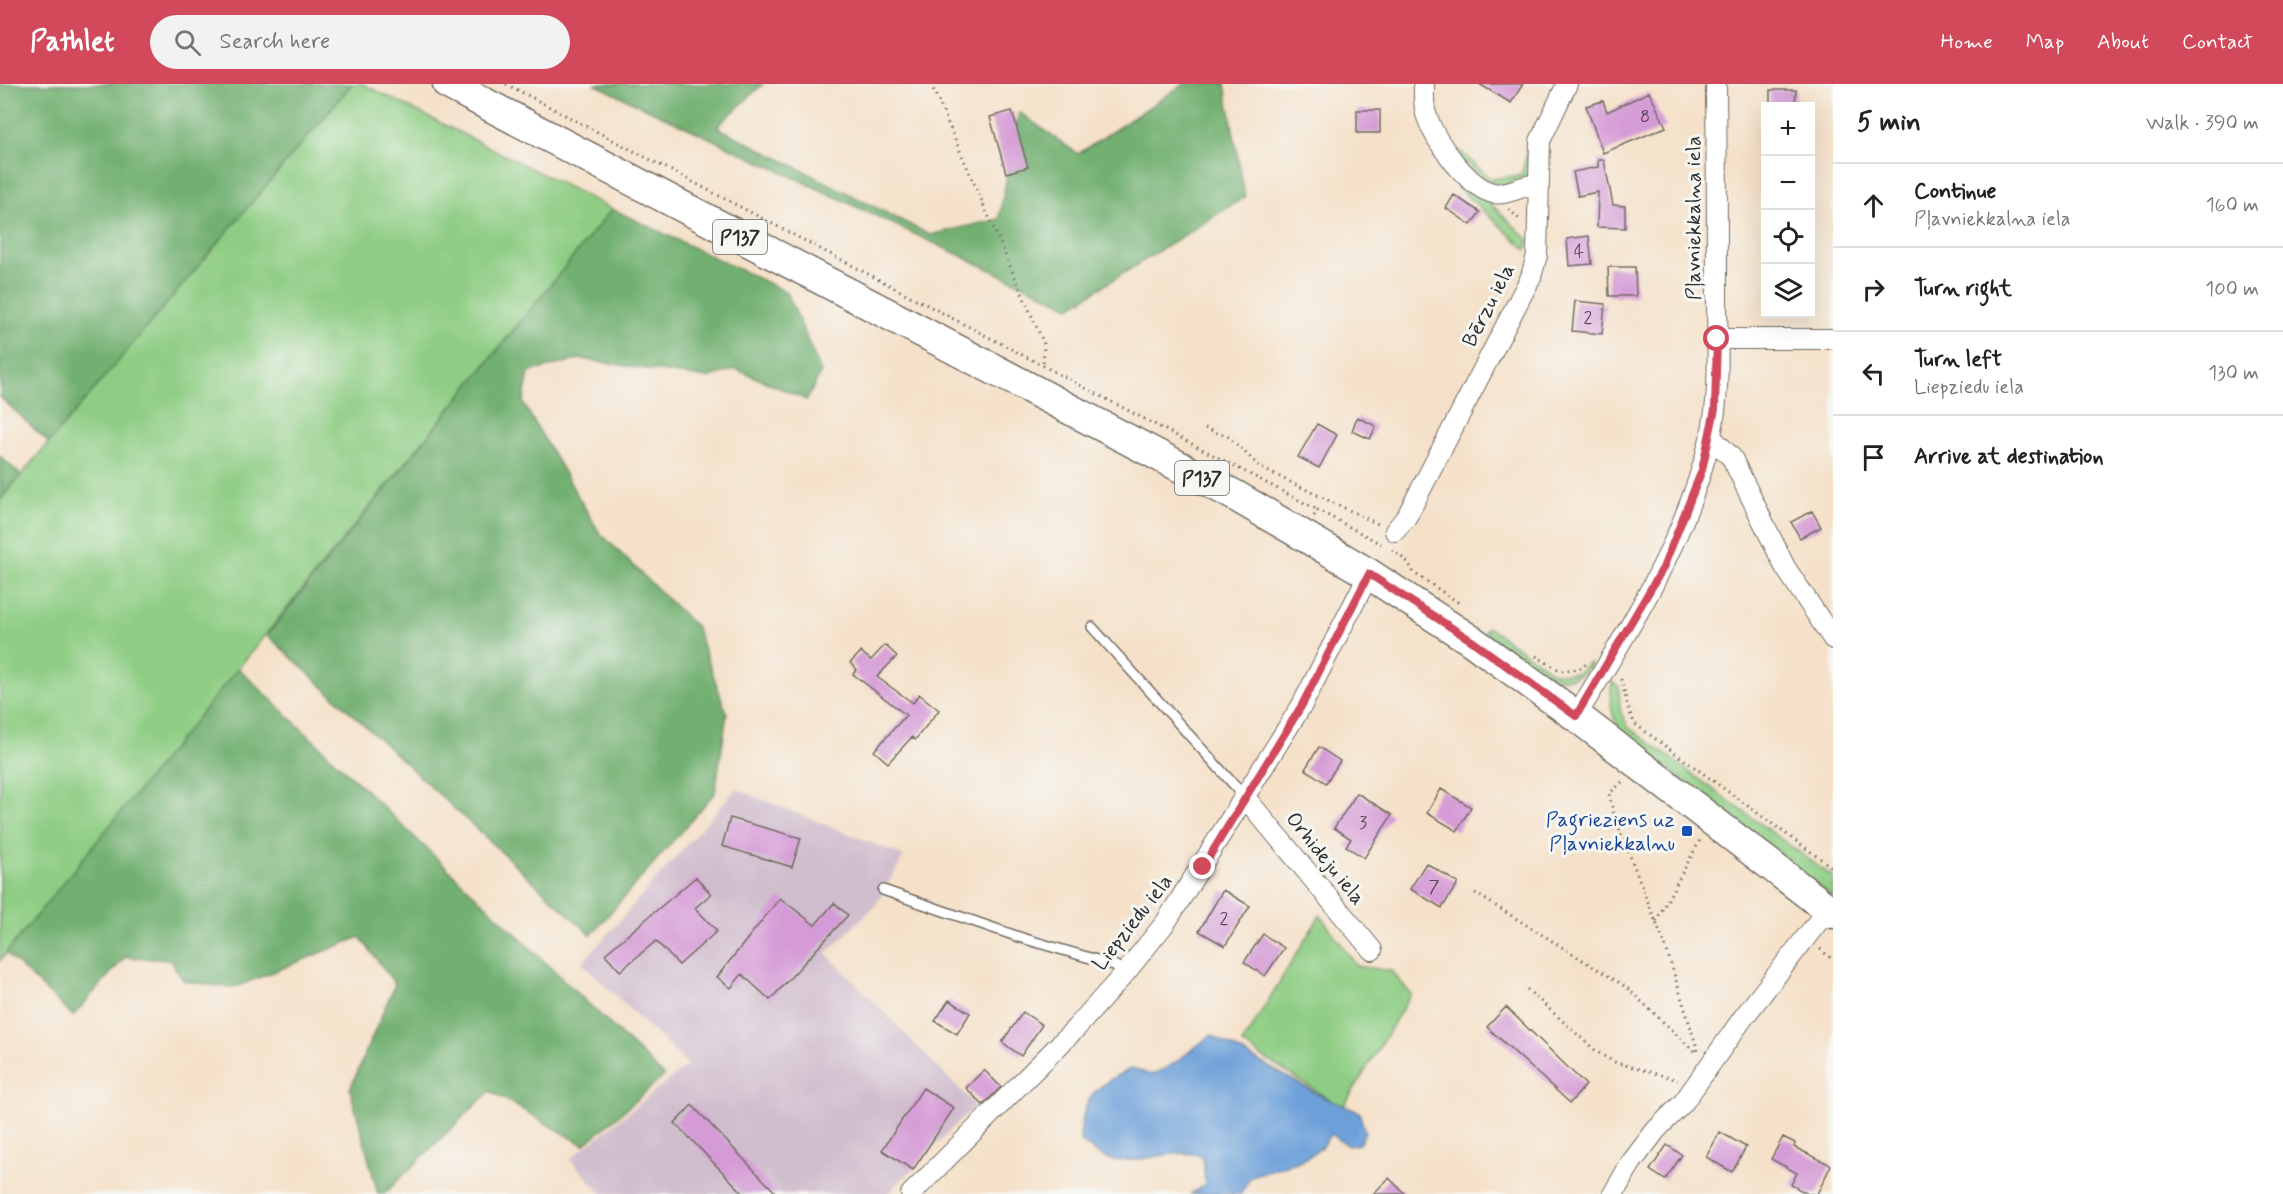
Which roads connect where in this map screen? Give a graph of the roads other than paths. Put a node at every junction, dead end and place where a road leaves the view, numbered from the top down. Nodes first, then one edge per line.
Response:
1 (448, 84) edge
2 (1424, 84) edge
3 (1567, 84) edge
4 (1716, 84) edge
5 (1539, 184) junction
6 (1717, 339) junction
7 (1833, 339) edge
8 (1711, 437) junction
9 (1395, 531) road end
10 (1369, 574) junction
11 (1092, 627) dead end
12 (1833, 639) edge
13 (1576, 716) junction
14 (1244, 796) junction
15 (883, 890) dead end
16 (1831, 911) edge
17 (1372, 950) dead end
18 (1126, 972) junction
19 (911, 1194) edge
20 (1613, 1194) edge

1 - 10 main road, P137
2 - 5 street
3 - 5 street, Bērzu iela
4 - 6 street, Pļavniekkalna iela
5 - 9 street, Bērzu iela
6 - 7 street
6 - 8 street, Pļavniekkalna iela
8 - 12 street
8 - 13 street, Pļavniekkalna iela
10 - 13 main road, P137
10 - 14 street, Liepziedu iela
11 - 14 lane
13 - 16 main road, P137
14 - 17 street, Orhideju iela
14 - 18 street, Liepziedu iela
15 - 18 lane
16 - 20 street
18 - 19 street, Liepziedu iela

